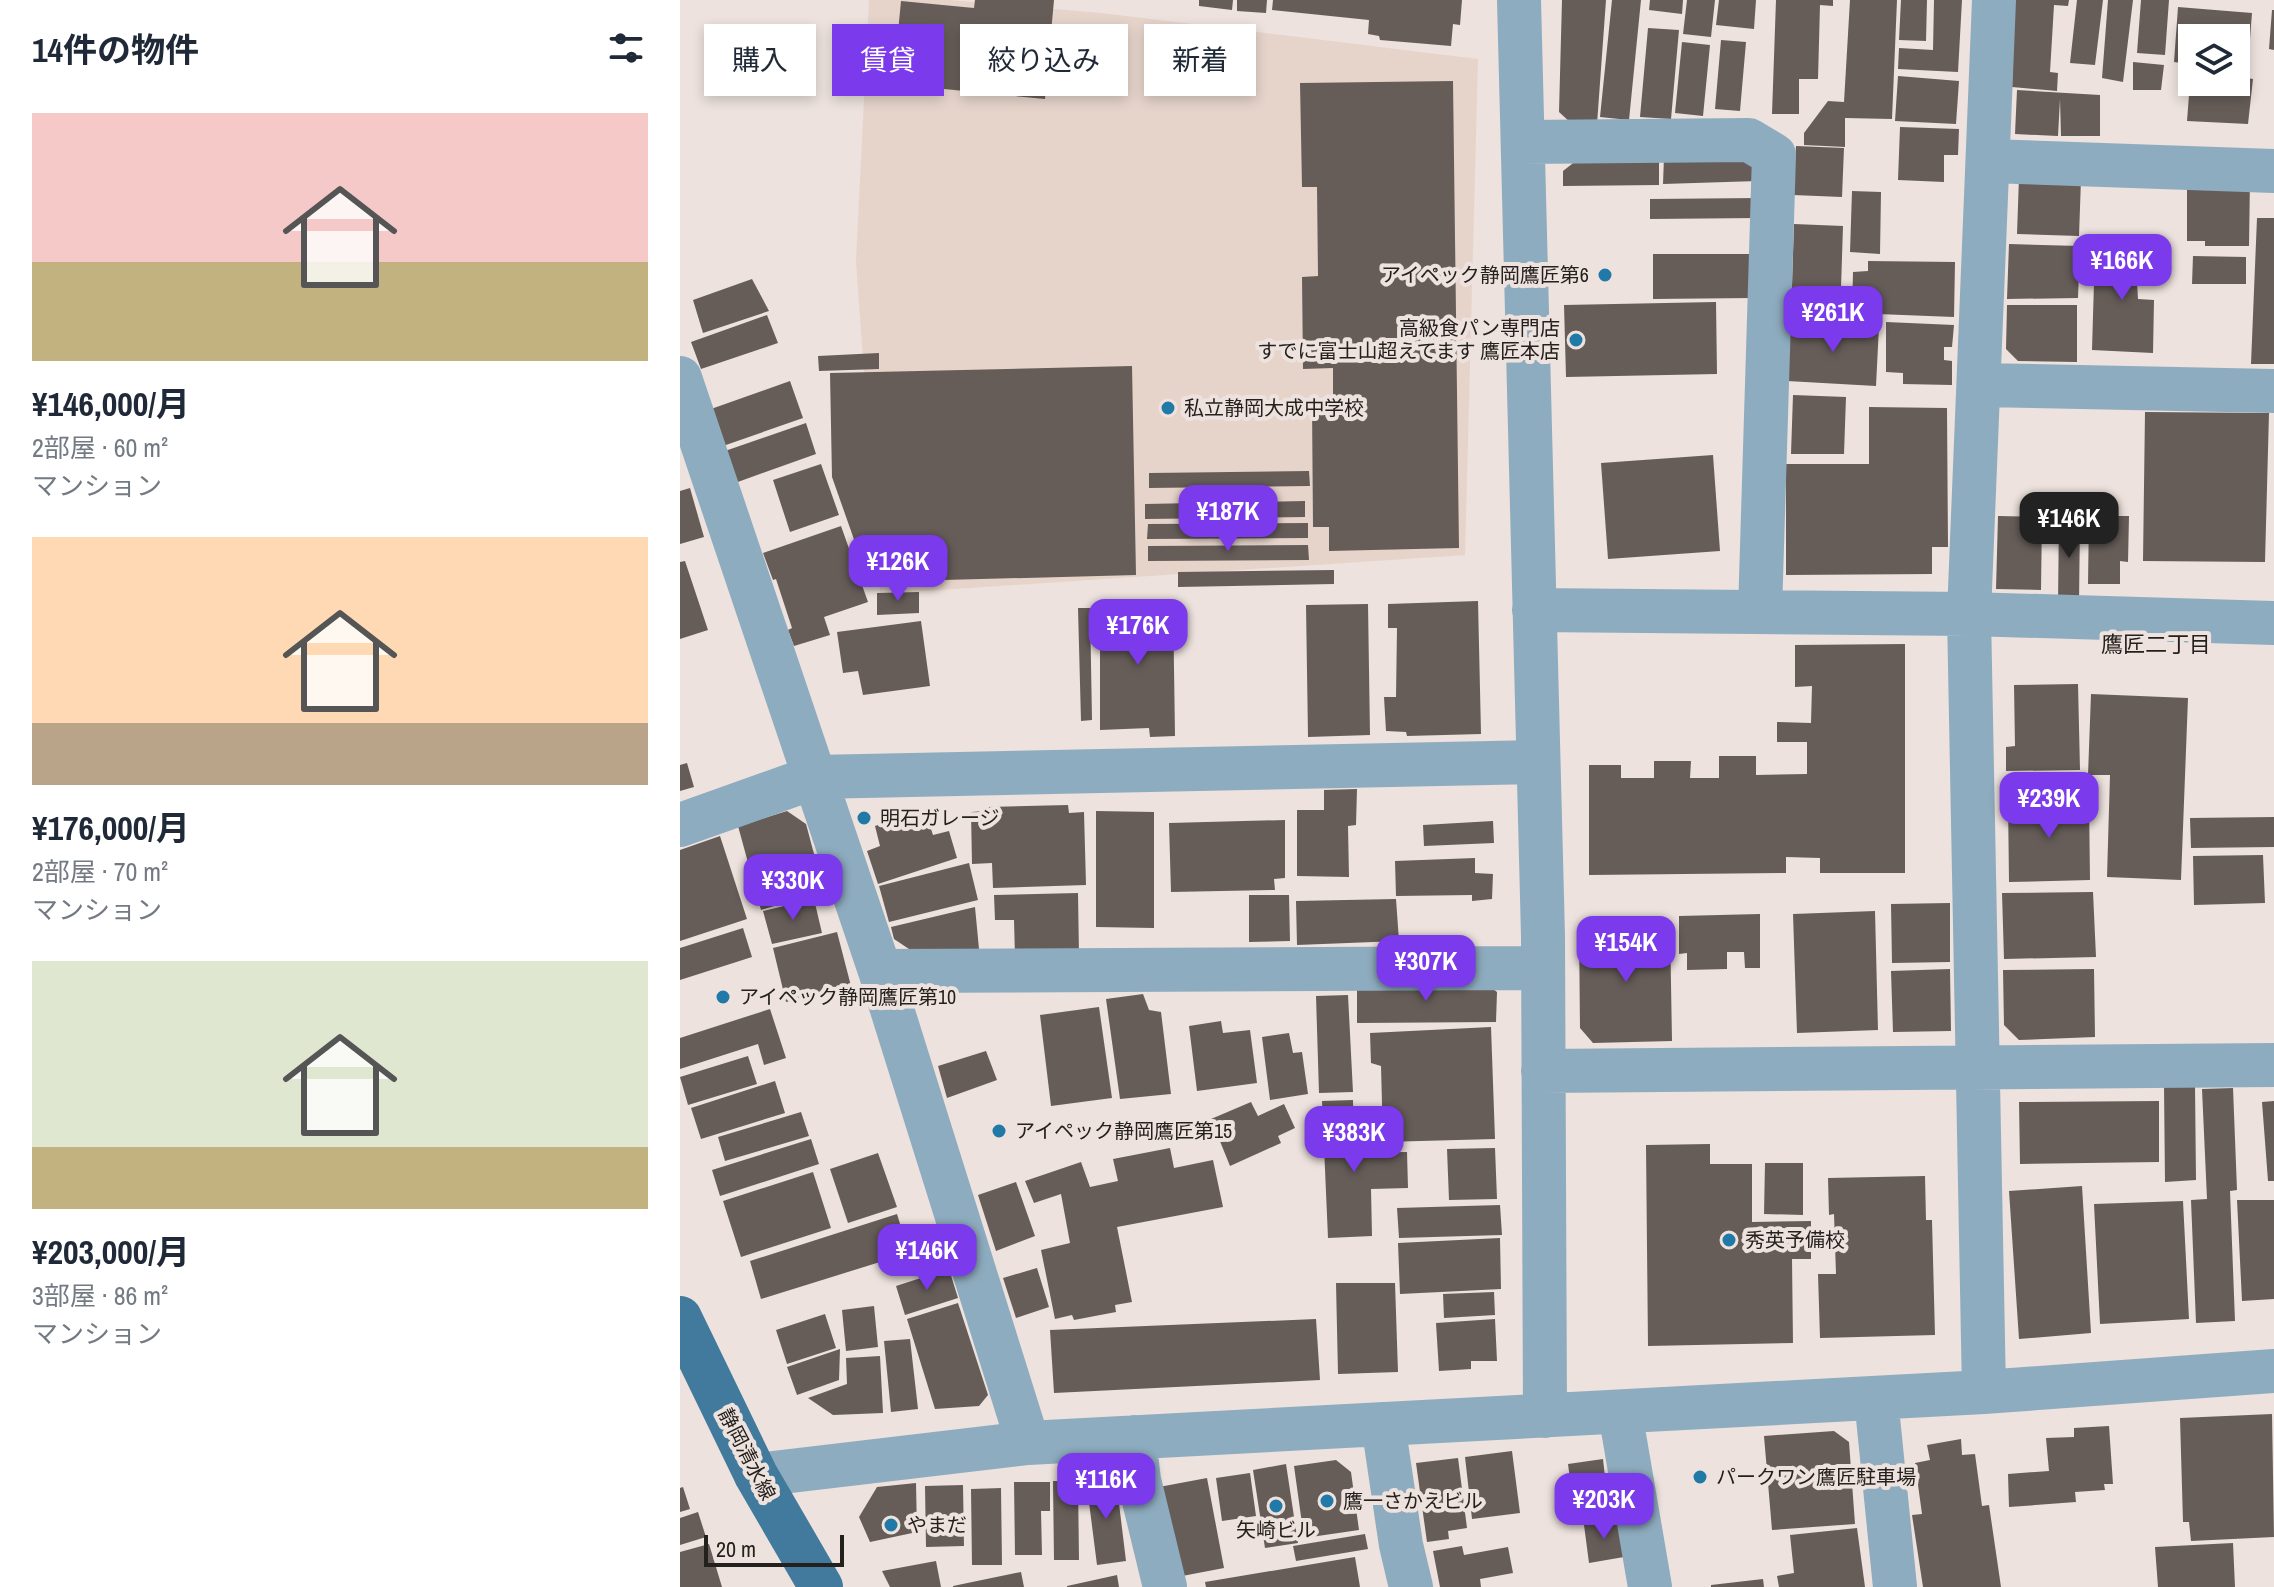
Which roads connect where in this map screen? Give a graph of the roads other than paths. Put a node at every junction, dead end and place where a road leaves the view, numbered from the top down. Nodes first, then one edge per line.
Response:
1 (1519, 0) edge
2 (1994, 0) edge
3 (1523, 142) junction
4 (1988, 161) junction
5 (2274, 171) edge
6 (680, 378) edge
7 (1979, 385) junction
8 (2274, 391) edge
9 (1534, 610) junction
10 (1760, 612) junction
11 (1969, 614) junction
12 (2274, 623) edge
13 (1538, 762) junction
14 (815, 777) junction
15 (680, 825) edge
16 (1543, 968) junction
17 (880, 971) junction
18 (2274, 1065) edge
19 (1979, 1067) junction
20 (1543, 1071) junction
21 (680, 1318) edge
22 (2274, 1371) edge
23 (1984, 1392) junction
24 (1876, 1398) junction
25 (1620, 1412) junction
26 (1545, 1416) junction
27 (1383, 1424) junction
28 (1134, 1437) junction
29 (1028, 1443) junction
30 (756, 1475) junction
31 (821, 1587) edge
32 (1165, 1587) edge
33 (1411, 1587) edge
34 (1650, 1587) edge
35 (1895, 1587) edge

1 - 3 street
2 - 4 street
3 - 9 street
3 - 10 street
4 - 5 street
4 - 7 street
6 - 14 street
7 - 8 street
7 - 11 street
9 - 10 street
9 - 13 street
10 - 11 street
11 - 12 street
11 - 19 street
13 - 14 street
13 - 16 street
14 - 15 street
14 - 17 street
16 - 17 street
16 - 20 street
17 - 29 street
18 - 19 street
19 - 20 street
19 - 23 street
20 - 26 street
21 - 30 main road, 静岡清水線
22 - 23 street
23 - 24 street
24 - 25 street
24 - 35 street
25 - 26 street
25 - 34 street
26 - 27 street
27 - 28 street
27 - 33 street
28 - 29 street
28 - 32 street
29 - 30 street
30 - 31 main road, 静岡清水線

